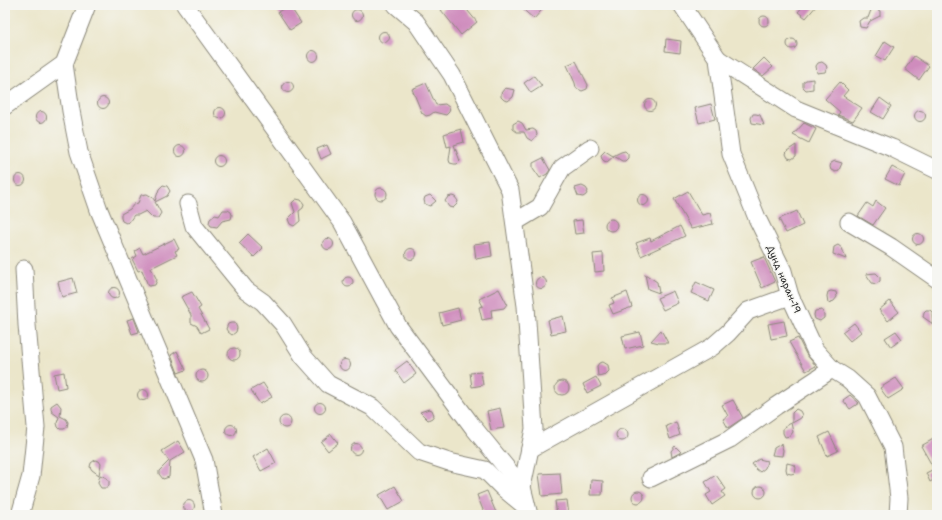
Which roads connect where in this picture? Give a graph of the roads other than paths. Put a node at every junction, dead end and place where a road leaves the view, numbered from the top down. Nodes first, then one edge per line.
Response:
1 (87, 5) edge
2 (185, 5) edge
3 (682, 5) edge
4 (400, 7) edge
5 (718, 59) junction
6 (64, 64) junction
7 (5, 106) edge
8 (590, 148) dead end
9 (937, 170) edge
10 (188, 204) dead end
11 (515, 222) junction
12 (849, 222) dead end
13 (24, 269) dead end
14 (937, 279) edge
15 (790, 296) junction
16 (832, 369) junction
17 (530, 449) junction
18 (651, 478) dead end
19 (522, 487) junction
20 (528, 511) edge
21 (20, 515) edge
22 (214, 515) edge
23 (898, 515) edge

1 - 6 street
2 - 19 street
3 - 5 street, Дунд наран-19
4 - 11 street
5 - 9 street
5 - 15 street, Дунд наран-19
6 - 7 street
6 - 22 street
8 - 11 street
10 - 20 street
11 - 17 street
12 - 14 street
13 - 21 street
15 - 16 street, Дунд наран-19
15 - 17 street
16 - 18 street
16 - 23 street, Дунд наран-19
17 - 19 street
19 - 20 street

